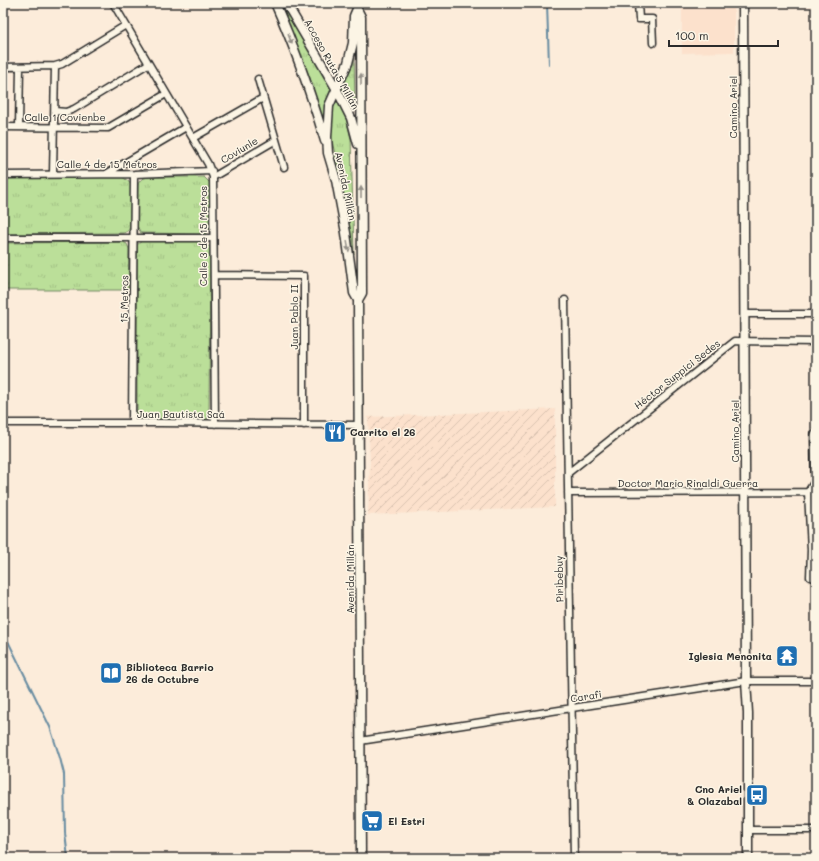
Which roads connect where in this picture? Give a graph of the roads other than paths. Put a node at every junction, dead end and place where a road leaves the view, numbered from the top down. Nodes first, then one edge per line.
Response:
1 (113, 3) edge
2 (275, 3) edge
3 (286, 3) edge
4 (638, 3) edge
5 (742, 3) edge
6 (357, 6) edge
7 (126, 25) junction
8 (653, 43) dead end
9 (148, 64) junction
10 (55, 66) junction
11 (3, 67) edge
12 (20, 67) junction
13 (258, 79) dead end
14 (336, 88) junction
15 (166, 94) junction
16 (263, 98) junction
17 (55, 111) junction
18 (18, 126) junction
19 (3, 127) edge
20 (186, 127) junction
21 (55, 128) junction
22 (193, 138) junction
23 (276, 140) junction
24 (328, 154) junction
25 (361, 160) junction
26 (284, 167) dead end
27 (53, 174) junction
28 (106, 174) junction
29 (134, 174) junction
30 (212, 174) junction
31 (3, 175) edge
32 (3, 238) edge
33 (134, 238) junction
34 (213, 238) junction
35 (214, 275) junction
36 (358, 300) junction
37 (565, 300) dead end
38 (744, 314) junction
39 (816, 314) edge
40 (744, 341) junction
41 (816, 342) edge
42 (3, 423) edge
43 (132, 423) junction
44 (215, 424) junction
45 (304, 425) junction
46 (359, 426) junction
47 (816, 431) edge
48 (568, 473) junction
49 (808, 492) junction
50 (568, 493) junction
51 (746, 493) junction
52 (813, 578) edge
53 (746, 681) junction
54 (816, 681) edge
55 (572, 708) junction
56 (360, 741) junction
57 (748, 830) junction
58 (816, 830) edge
59 (361, 858) edge
60 (574, 858) edge
61 (748, 858) edge

1 - 7 street, Calle 3 de 15 Metros
2 -> 24 main road
3 - 14 main road, Acceso Ruta 5 Millán
4 - 8 street
5 - 38 main road, Camino Ariel
6 - 14 main road, Avenida Millán
25 -> 6 main road, Avenida Millán
7 - 9 street, Calle 3 de 15 Metros
7 - 10 street
9 - 15 street, Calle 3 de 15 Metros
9 - 17 street
10 - 12 street
10 - 17 street
11 - 12 street
12 - 18 street
13 - 16 street
14 - 24 main road, Avenida Millán
14 - 25 main road, Acceso Ruta 5 Millán
15 - 20 street, Calle 3 de 15 Metros
15 - 21 street, Calle 1 Covienbe
16 - 22 street
16 - 23 street
17 - 21 street
18 - 19 street, Calle 1 Covienbe
18 - 21 street, Calle 1 Covienbe
20 - 22 street, Calle 3 de 15 Metros
20 - 28 street
21 - 27 street
22 - 30 street, Calle 3 de 15 Metros
23 - 26 street
23 - 30 street, Coviunle
24 -> 36 main road, Avenida Millán
36 -> 25 main road, Avenida Millán
27 - 28 street, Calle 4 de 15 Metros
27 - 31 street, Calle 4 de 15 Metros
28 - 29 street, Calle 4 de 15 Metros
29 - 30 street, Calle 4 de 15 Metros
29 - 33 street, 15 Metros
30 - 34 street, Calle 3 de 15 Metros
32 - 33 street
33 - 34 street
33 - 43 street, 15 Metros
34 - 35 street, Calle 3 de 15 Metros
35 - 44 street, Calle 3 de 15 Metros
35 - 45 street, Juan Pablo II
36 - 46 main road, Avenida Millán
37 - 48 street, Piribebuy
38 - 39 street
38 - 40 main road, Camino Ariel
40 - 41 street, Héctor Suppici Sedes
40 - 48 street, Héctor Suppici Sedes
40 - 51 main road, Camino Ariel
42 - 43 street, Juan Bautista Saá
43 - 44 street, Juan Bautista Saá
44 - 45 street, Juan Bautista Saá
45 - 46 street, Juan Bautista Saá
46 - 56 main road, Avenida Millán
47 - 49 street
48 - 50 street, Piribebuy
49 - 51 street, Doctor Mario Rinaldi Guerra
49 - 52 street
50 - 51 street, Doctor Mario Rinaldi Guerra
50 - 55 street, Piribebuy
51 - 53 main road, Camino Ariel
53 - 54 street, Carafi
53 - 55 street, Carafi
53 - 57 main road, Camino Ariel
55 - 56 street, Carafi
55 - 60 street, Piribebuy
56 - 59 main road, Avenida Millán
57 - 58 street
57 - 61 main road, Camino Ariel

